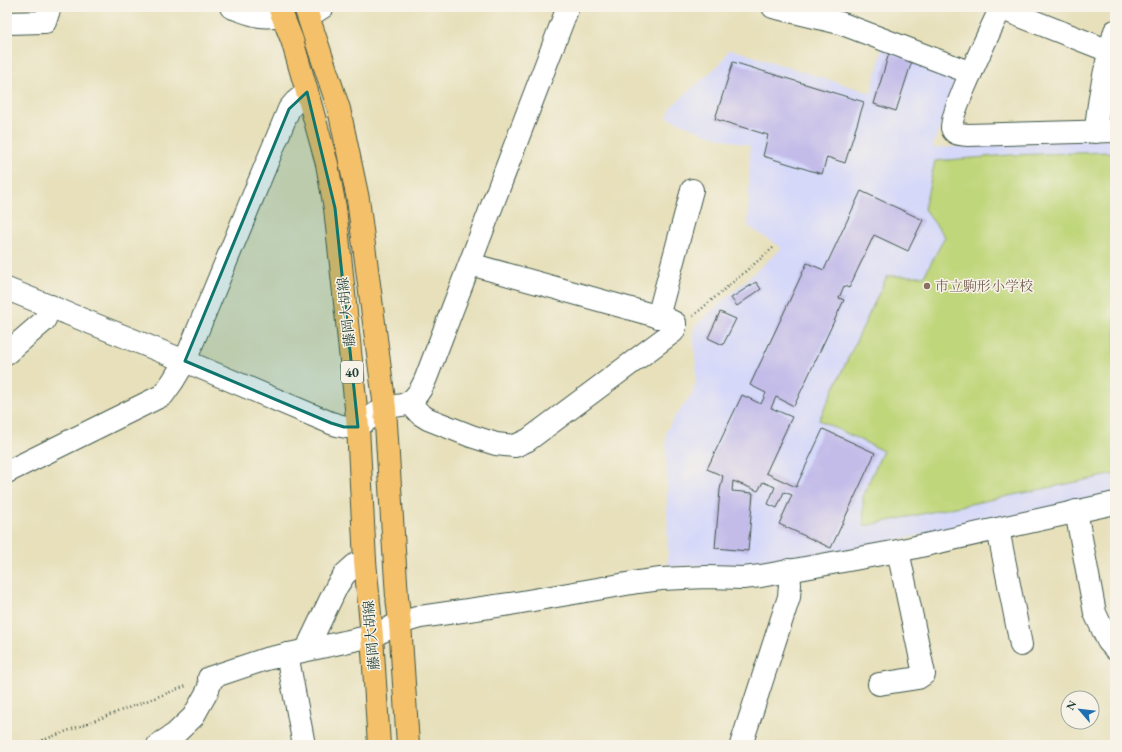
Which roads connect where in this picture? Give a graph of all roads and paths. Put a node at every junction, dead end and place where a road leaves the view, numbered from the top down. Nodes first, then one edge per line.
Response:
1 (50, 7) edge
2 (231, 7) edge
3 (568, 7) edge
4 (773, 7) edge
5 (1001, 8) edge
6 (312, 10) edge
7 (280, 11) edge
8 (7, 24) edge
9 (1112, 41) edge
10 (971, 73) junction
11 (308, 92) junction
12 (1106, 131) edge
13 (692, 190) dead end
14 (773, 248) dead end
15 (470, 264) junction
16 (7, 289) edge
17 (51, 306) junction
18 (666, 320) junction
19 (7, 353) edge
20 (185, 361) junction
21 (409, 402) junction
22 (385, 408) junction
23 (358, 427) junction
24 (7, 472) edge
25 (1115, 503) edge
26 (1076, 512) junction
27 (998, 528) junction
28 (898, 551) junction
29 (365, 561) junction
30 (789, 570) junction
31 (400, 623) junction
32 (372, 636) junction
33 (1021, 645) dead end
34 (310, 649) junction
35 (1115, 649) edge
36 (287, 654) junction
37 (208, 678) junction
38 (879, 684) dead end
39 (181, 737) edge
40 (27, 745) edge
41 (158, 745) edge
42 (304, 745) edge
43 (380, 745) edge
44 (408, 745) edge
45 (741, 745) edge

1 - 8 street
2 - 7 street
3 - 15 street
4 - 10 street
5 - 9 street
5 - 10 street
6 - 22 main road, 藤岡大胡線 / 40
7 - 11 main road, 藤岡大胡線 / 40
9 - 12 street
10 - 12 street
11 - 20 street
11 - 23 main road, 藤岡大胡線 / 40
13 - 18 street
14 - 18 path
15 - 18 street
15 - 21 street
16 - 17 street
17 - 19 street
17 - 20 street
18 - 21 street
20 - 23 street
20 - 24 street
21 - 22 street
22 - 23 street
22 - 31 main road, 藤岡大胡線 / 40
23 - 29 main road, 藤岡大胡線 / 40
25 - 26 street
26 - 27 street
26 - 35 street
27 - 28 street
27 - 33 street
28 - 30 street
28 - 38 street
29 - 32 main road, 藤岡大胡線 / 40
29 - 34 street
30 - 31 street
30 - 45 street
31 - 32 street
31 - 44 main road, 藤岡大胡線 / 40
32 - 34 street
32 - 43 main road, 藤岡大胡線 / 40
34 - 36 street
36 - 37 street
36 - 42 street
37 - 39 street
37 - 40 path
39 - 41 street

